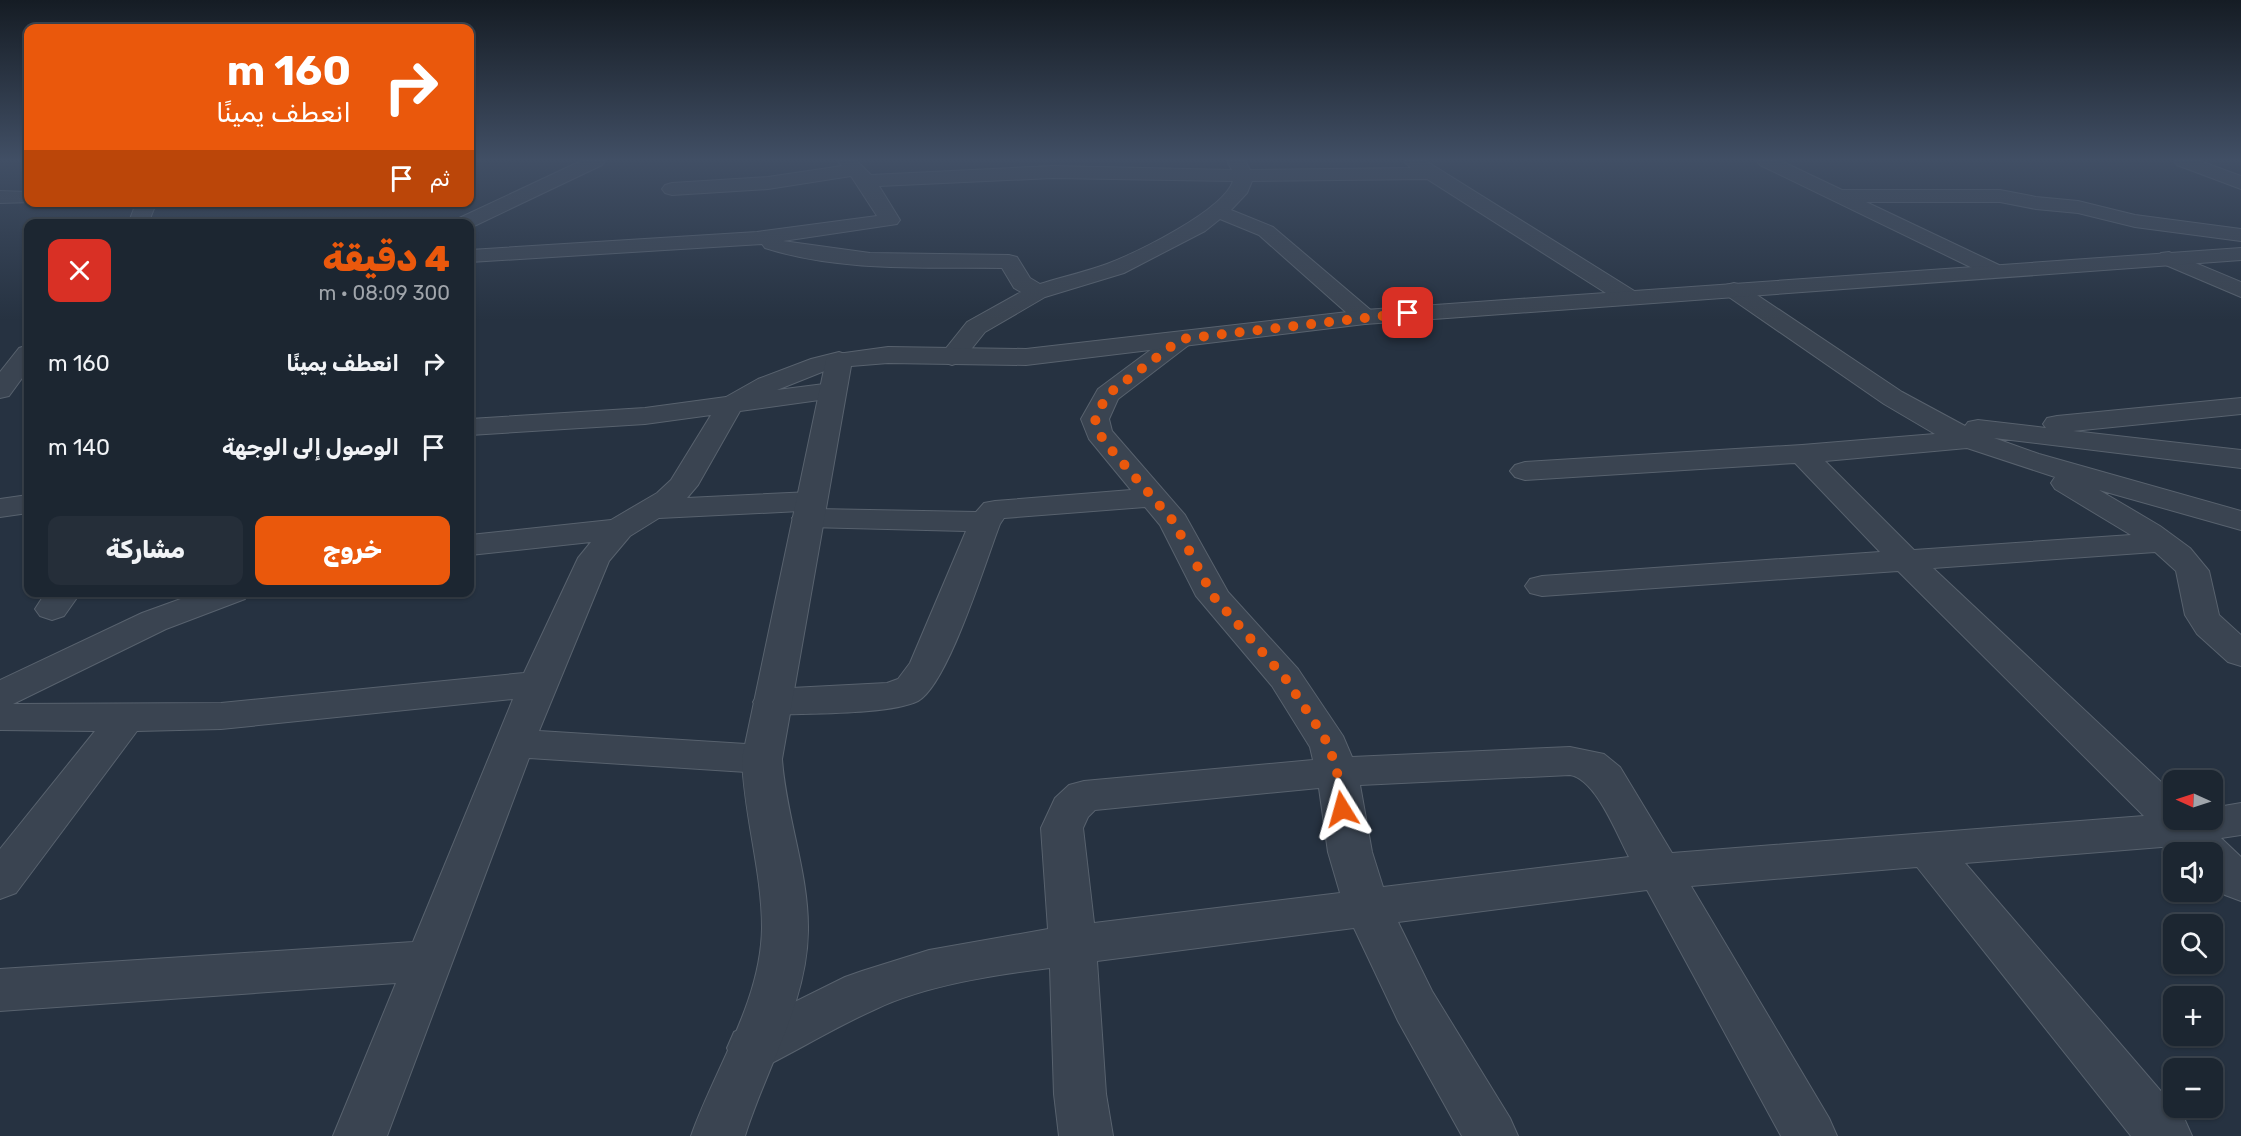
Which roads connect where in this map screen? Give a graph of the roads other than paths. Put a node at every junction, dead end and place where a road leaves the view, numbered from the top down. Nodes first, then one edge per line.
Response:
1 (886, 214) edge
2 (1216, 214) edge
3 (1225, 214) edge
4 (1494, 214) edge
5 (1876, 214) edge
6 (2107, 214) edge
7 (2241, 235) edge
8 (766, 237) junction
9 (2241, 254) edge
10 (474, 256) edge
11 (2169, 258) junction
12 (1991, 270) junction
13 (1734, 290) junction
14 (2241, 290) edge
15 (1037, 292) junction
16 (1628, 297) junction
17 (1365, 317) junction
18 (1181, 339) junction
19 (24, 348) edge
20 (0, 351) edge
21 (952, 357) junction
22 (24, 358) edge
23 (839, 360) junction
24 (0, 390) edge
25 (832, 391) junction
26 (730, 406) junction
27 (2241, 406) edge
28 (474, 427) edge
29 (1977, 434) junction
30 (1802, 454) junction
31 (2241, 459) edge
32 (2029, 460) junction
33 (1525, 471) dead end
34 (1152, 497) junction
35 (24, 505) edge
36 (0, 508) edge
37 (653, 509) junction
38 (810, 510) junction
39 (2241, 521) edge
40 (985, 522) junction
41 (619, 529) junction
42 (2162, 542) junction
43 (474, 546) edge
44 (1906, 560) junction
45 (1542, 586) dead end
46 (219, 597) edge
47 (2241, 654) edge
48 (538, 684) junction
49 (0, 695) edge
50 (772, 702) junction
51 (0, 717) edge
52 (126, 718) junction
53 (515, 743) junction
54 (762, 759) junction
55 (1337, 772) junction
56 (2241, 819) edge
57 (2197, 842) edge
58 (2207, 842) edge
59 (2163, 847) edge
60 (1928, 850) junction
61 (2223, 866) edge
62 (1659, 871) junction
63 (0, 881) edge
64 (2241, 883) edge
65 (1367, 908) junction
66 (1073, 945) junction
67 (430, 961) junction
68 (0, 990) edge
69 (752, 1048) junction
70 (360, 1136) edge
71 (718, 1136) edge
72 (1086, 1136) edge
73 (1491, 1136) edge
74 (1810, 1136) edge
75 (2164, 1136) edge

1 - 8 street
2 - 15 street
3 - 17 street
4 - 16 street
5 - 12 street
6 - 7 street
8 - 10 street
8 - 15 street
9 - 11 street
11 - 12 street
11 - 14 street
12 - 13 street
13 - 16 street
13 - 29 street
15 - 21 street
16 - 17 street
17 - 18 street
18 - 21 street
18 - 34 street
19 - 20 street
21 - 23 street
22 - 24 street
23 - 25 street
23 - 26 street
25 - 26 street
25 - 38 street
26 - 28 street
26 - 37 street
27 - 29 street
29 - 30 street
29 - 31 street
29 - 32 street
30 - 33 street
30 - 44 street
32 - 39 street
32 - 42 street
34 - 40 street
34 - 55 street
35 - 36 street
37 - 38 street
37 - 41 street
38 - 40 street
38 - 50 street
40 - 50 street
41 - 43 street
41 - 48 street
42 - 44 street
42 - 47 street
44 - 45 street
44 - 57 street
46 - 49 street
48 - 52 street
48 - 53 street
50 - 54 street
51 - 52 street
52 - 63 street
53 - 54 street
53 - 67 street
54 - 69 street
55 - 62 street
55 - 65 street
55 - 66 street
56 - 58 street
59 - 60 street
60 - 62 street
60 - 75 street
61 - 64 street
62 - 65 street
62 - 74 street
65 - 66 street
65 - 73 street
66 - 69 street
66 - 72 street
67 - 68 street
67 - 70 street
69 - 71 street

